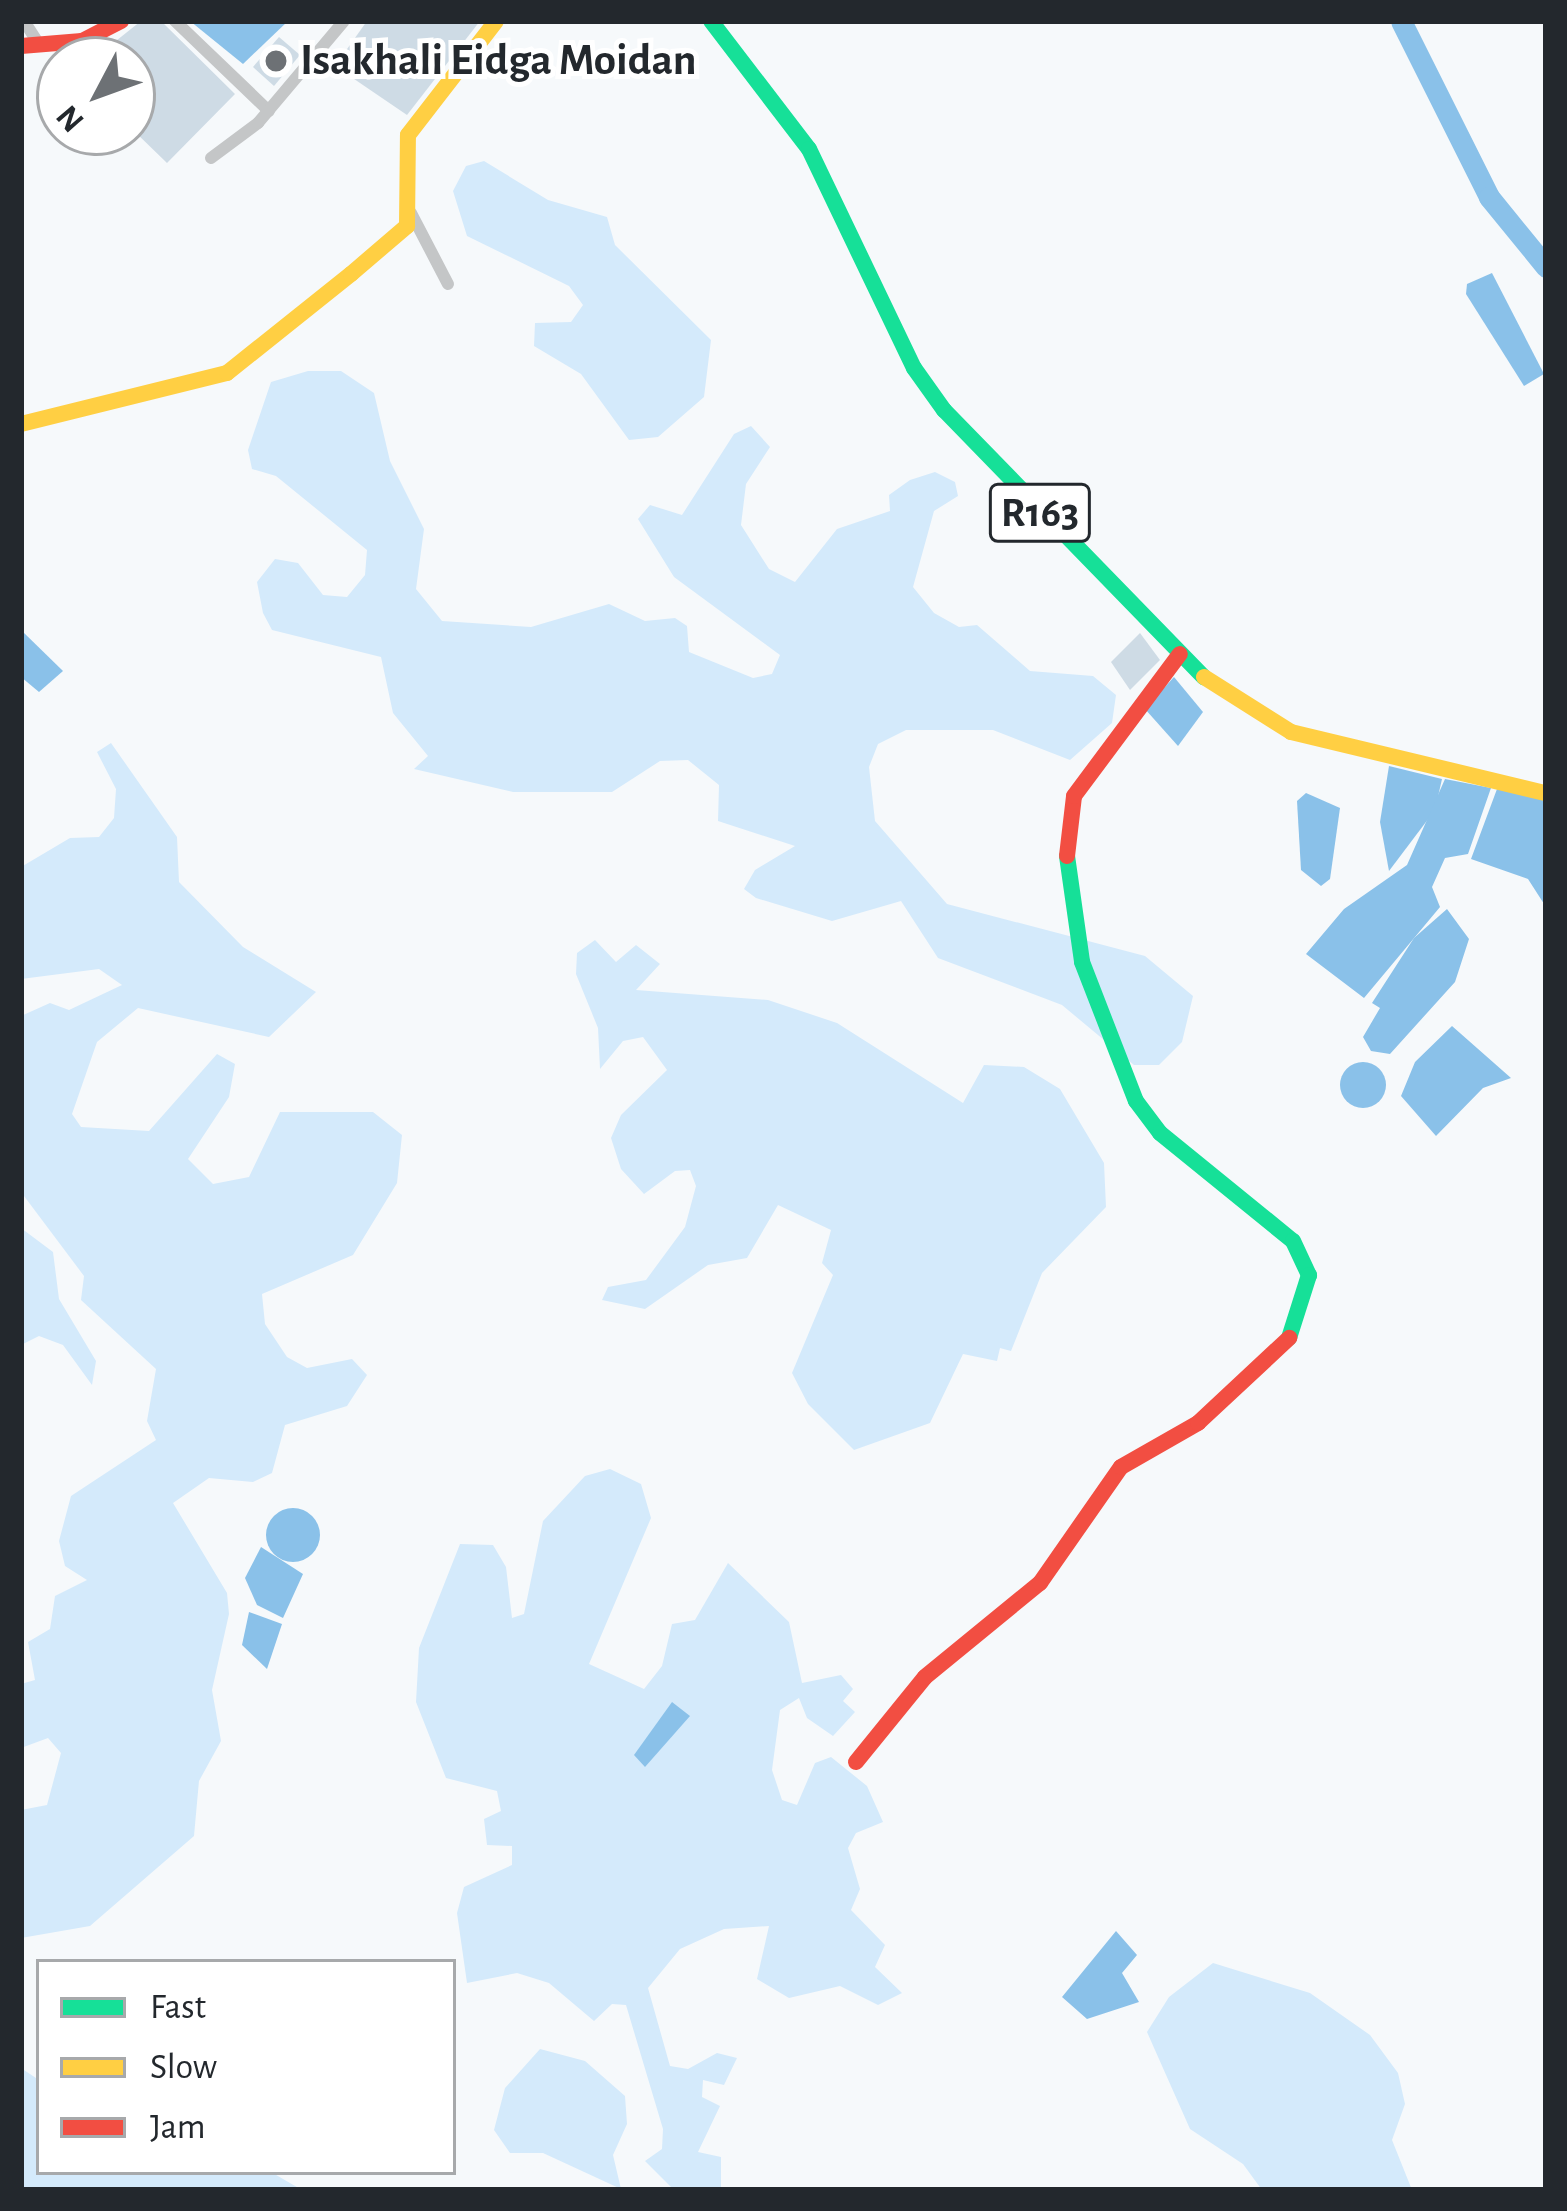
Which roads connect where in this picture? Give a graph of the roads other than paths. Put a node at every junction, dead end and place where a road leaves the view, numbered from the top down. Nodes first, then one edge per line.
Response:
1 (24, 21) edge
2 (121, 21) edge
3 (175, 21) edge
4 (344, 21) edge
5 (496, 21) edge
6 (711, 21) edge
7 (30, 45) edge
8 (269, 111) junction
9 (211, 158) dead end
10 (411, 213) junction
11 (448, 284) dead end
12 (21, 424) edge
13 (1180, 654) junction
14 (1546, 793) edge
15 (856, 1762) dead end

1 - 7 street
2 - 7 street
3 - 8 street
4 - 8 street
5 - 10 street
6 - 13 street, R163
8 - 9 street
10 - 11 street
10 - 12 street
13 - 14 street, R163
13 - 15 street

